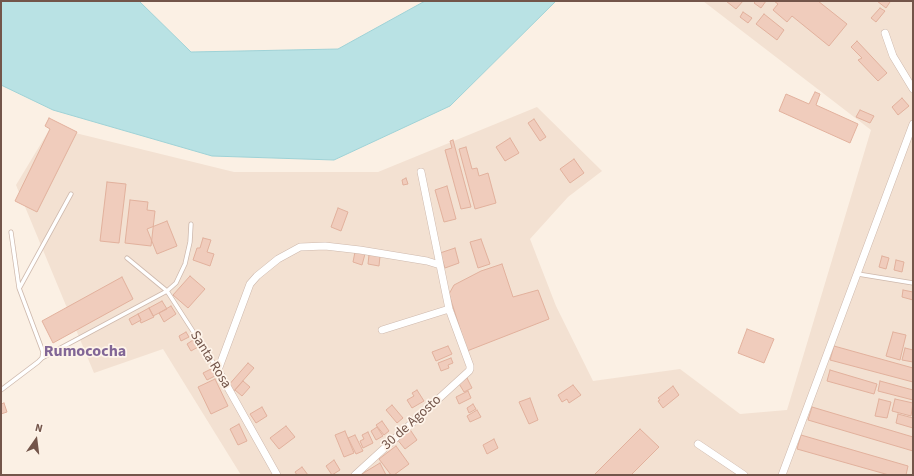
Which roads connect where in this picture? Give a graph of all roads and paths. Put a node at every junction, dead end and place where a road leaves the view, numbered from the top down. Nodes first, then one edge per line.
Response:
1 (885, 34) dead end
2 (913, 89) edge
3 (913, 124) edge
4 (421, 172) dead end
5 (71, 194) dead end
6 (191, 224) dead end
7 (11, 232) dead end
8 (127, 258) dead end
9 (440, 265) junction
10 (858, 274) junction
11 (913, 283) edge
12 (19, 288) junction
13 (167, 291) junction
14 (449, 309) junction
15 (382, 330) dead end
16 (42, 358) junction
17 (218, 370) junction
18 (1, 390) edge
19 (698, 444) dead end
20 (277, 475) edge
21 (355, 475) edge
22 (744, 475) edge
23 (782, 475) edge

1 - 2 street
3 - 10 street
4 - 9 street
5 - 12 lane
6 - 13 lane
7 - 12 lane
8 - 13 lane, Santa Rosa
9 - 14 street
9 - 17 street
10 - 11 lane
10 - 23 street
12 - 16 lane
13 - 16 lane
13 - 17 lane, Santa Rosa
14 - 15 street
14 - 21 street, 30 de Agosto
16 - 18 lane
17 - 20 street, Santa Rosa
19 - 22 street

